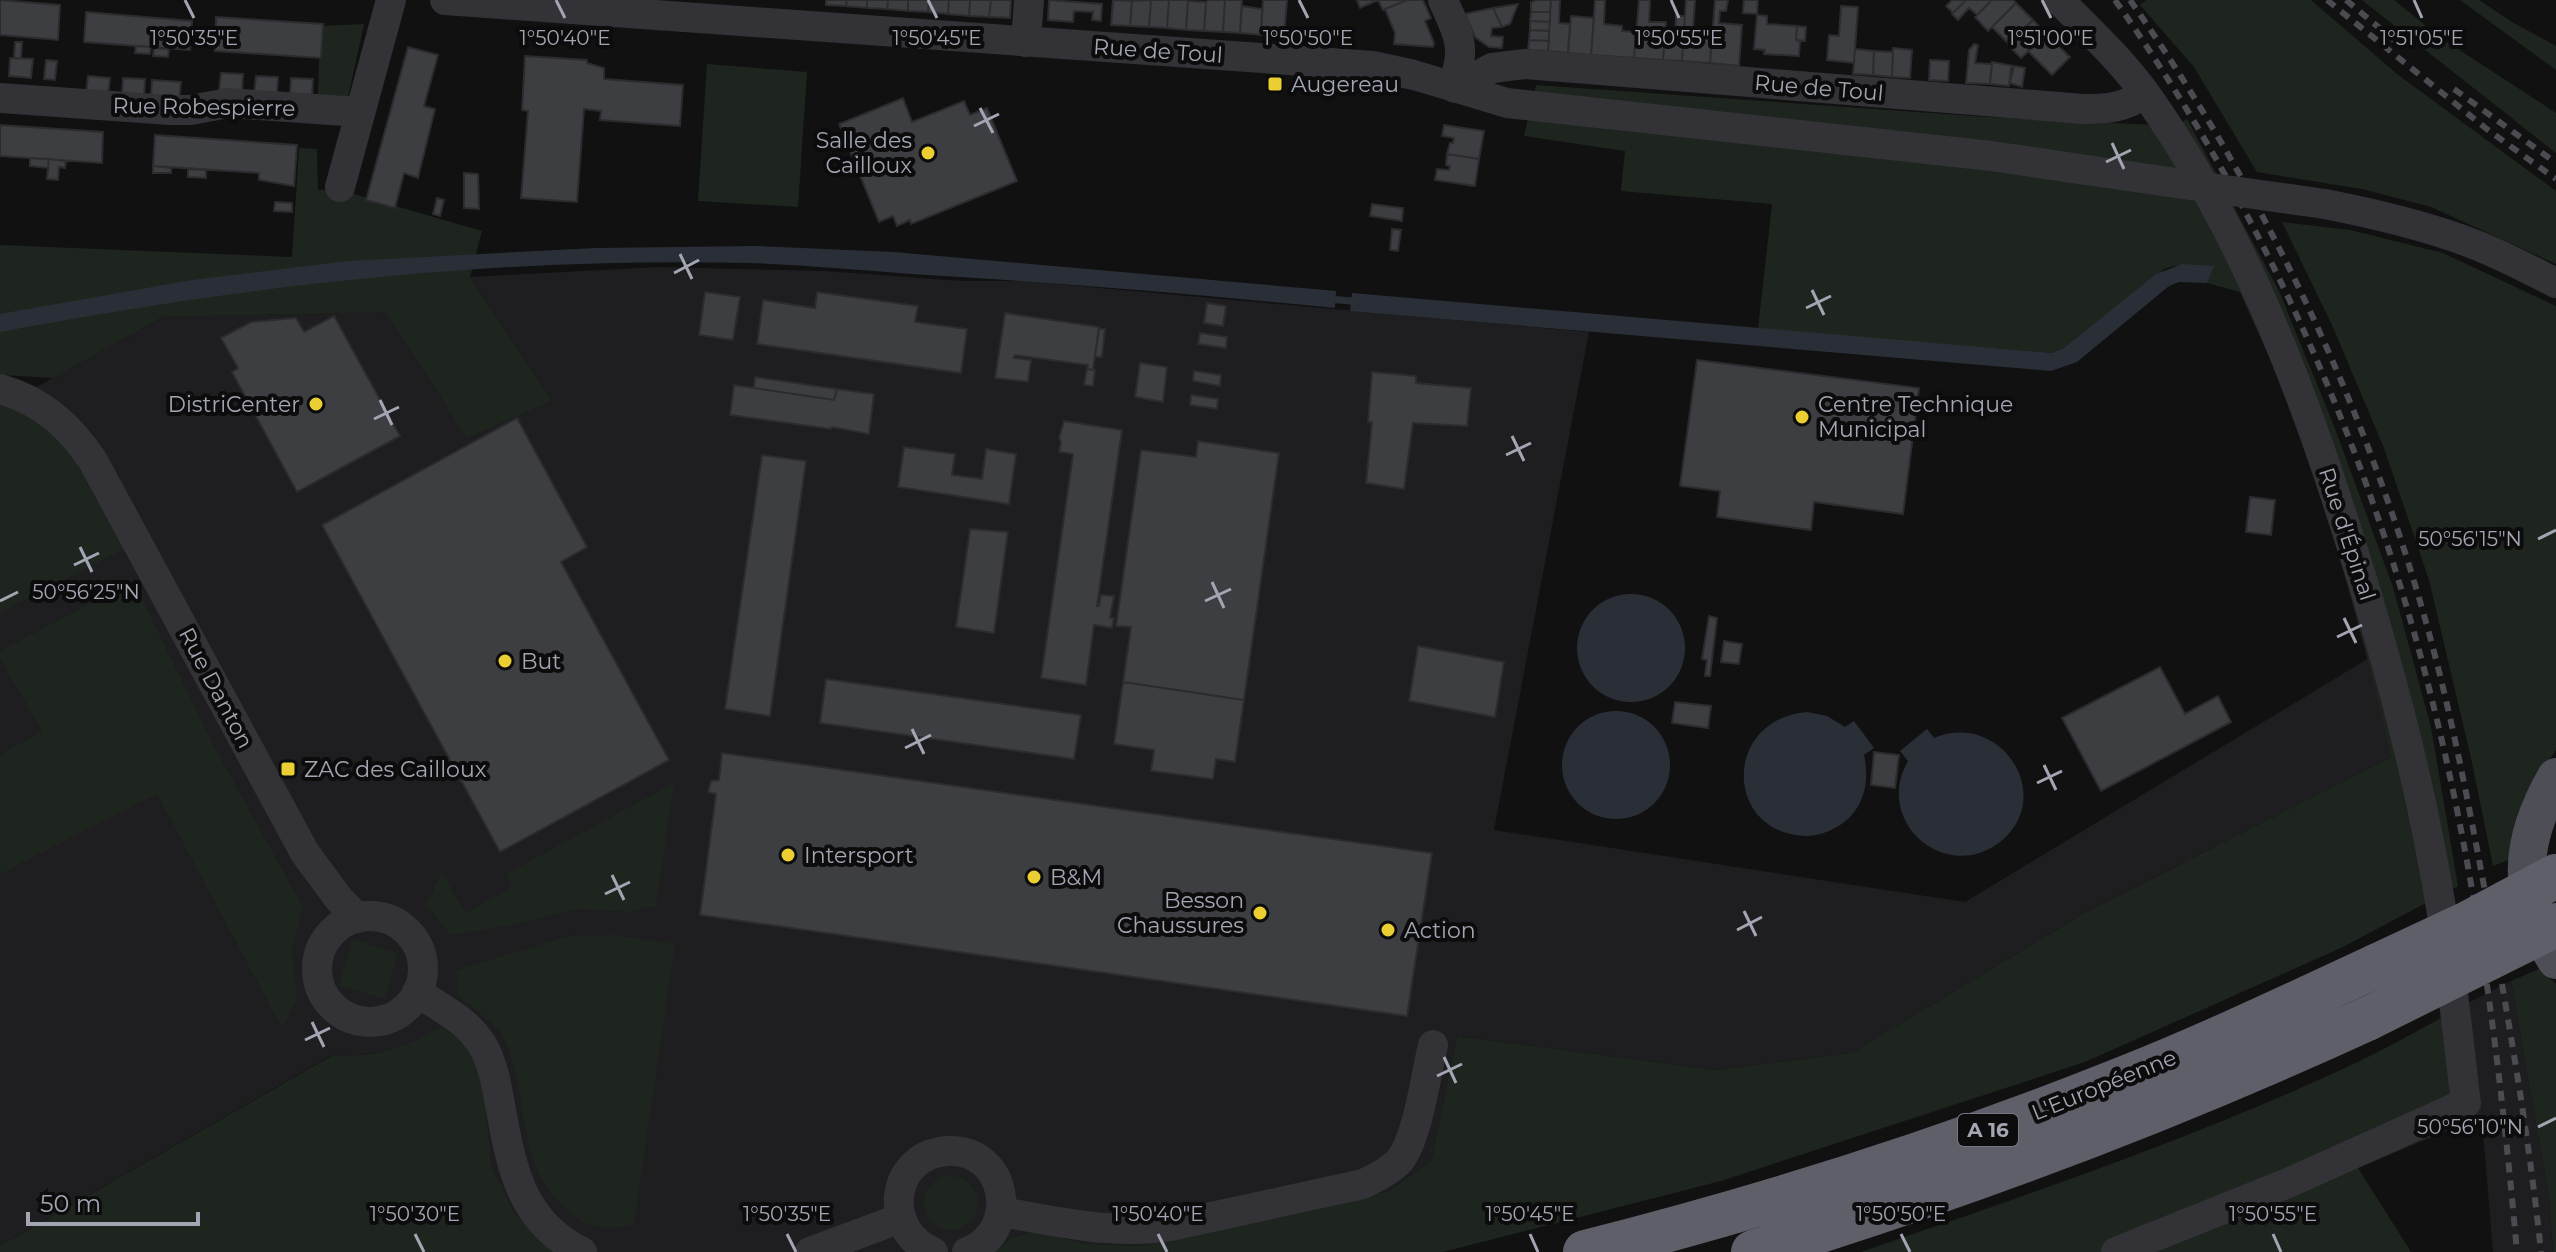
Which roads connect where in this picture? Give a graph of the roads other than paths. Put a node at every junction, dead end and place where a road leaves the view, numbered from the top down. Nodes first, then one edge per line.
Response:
1 (391, 0) edge
2 (445, 0) edge
3 (1029, 0) edge
4 (1443, 0) edge
5 (2059, 0) edge
6 (482, 1) edge
7 (658, 8) edge
8 (1026, 42) junction
9 (1455, 88) junction
10 (2145, 93) junction
11 (0, 98) edge
12 (359, 112) junction
13 (340, 187) dead end
14 (2556, 283) edge
15 (0, 389) edge
16 (2556, 777) edge
17 (2556, 825) edge
18 (305, 853) junction
19 (2556, 876) edge
20 (2556, 916) edge
21 (358, 918) junction
22 (2556, 925) edge
23 (328, 937) junction
24 (2556, 960) edge
25 (417, 992) junction
26 (1433, 1045) dead end
27 (1002, 1212) junction
28 (901, 1218) junction
29 (582, 1252) edge
30 (810, 1252) edge
31 (933, 1252) edge
32 (967, 1252) edge
33 (1585, 1252) edge
34 (1753, 1252) edge
35 (2116, 1252) edge

1 - 12 street
2 - 6 street, Rue de Toul
3 - 8 street
4 - 9 street
5 - 10 street, Rue d'Épinal
6 - 7 street, Rue de Toul
7 - 8 street, Rue de Toul
8 - 9 street, Rue de Toul
9 - 10 street, Rue de Toul
9 - 14 street, bridge
10 - 35 street, Rue d'Épinal
11 - 12 street, Rue Robespierre
12 - 13 street
15 - 18 street, Rue Danton
16 - 24 main road
17 - 20 main road
18 - 21 street, Rue Danton
18 - 23 street, Rue Danton
19 - 33 highway, L'Européenne / A 16, bridge
21 - 23 street
21 - 25 street
22 - 34 highway, L'Européenne / A 16, bridge
23 - 25 street
25 - 29 street
26 - 27 street
27 - 28 street
27 - 32 street
28 - 30 street
28 - 31 street

